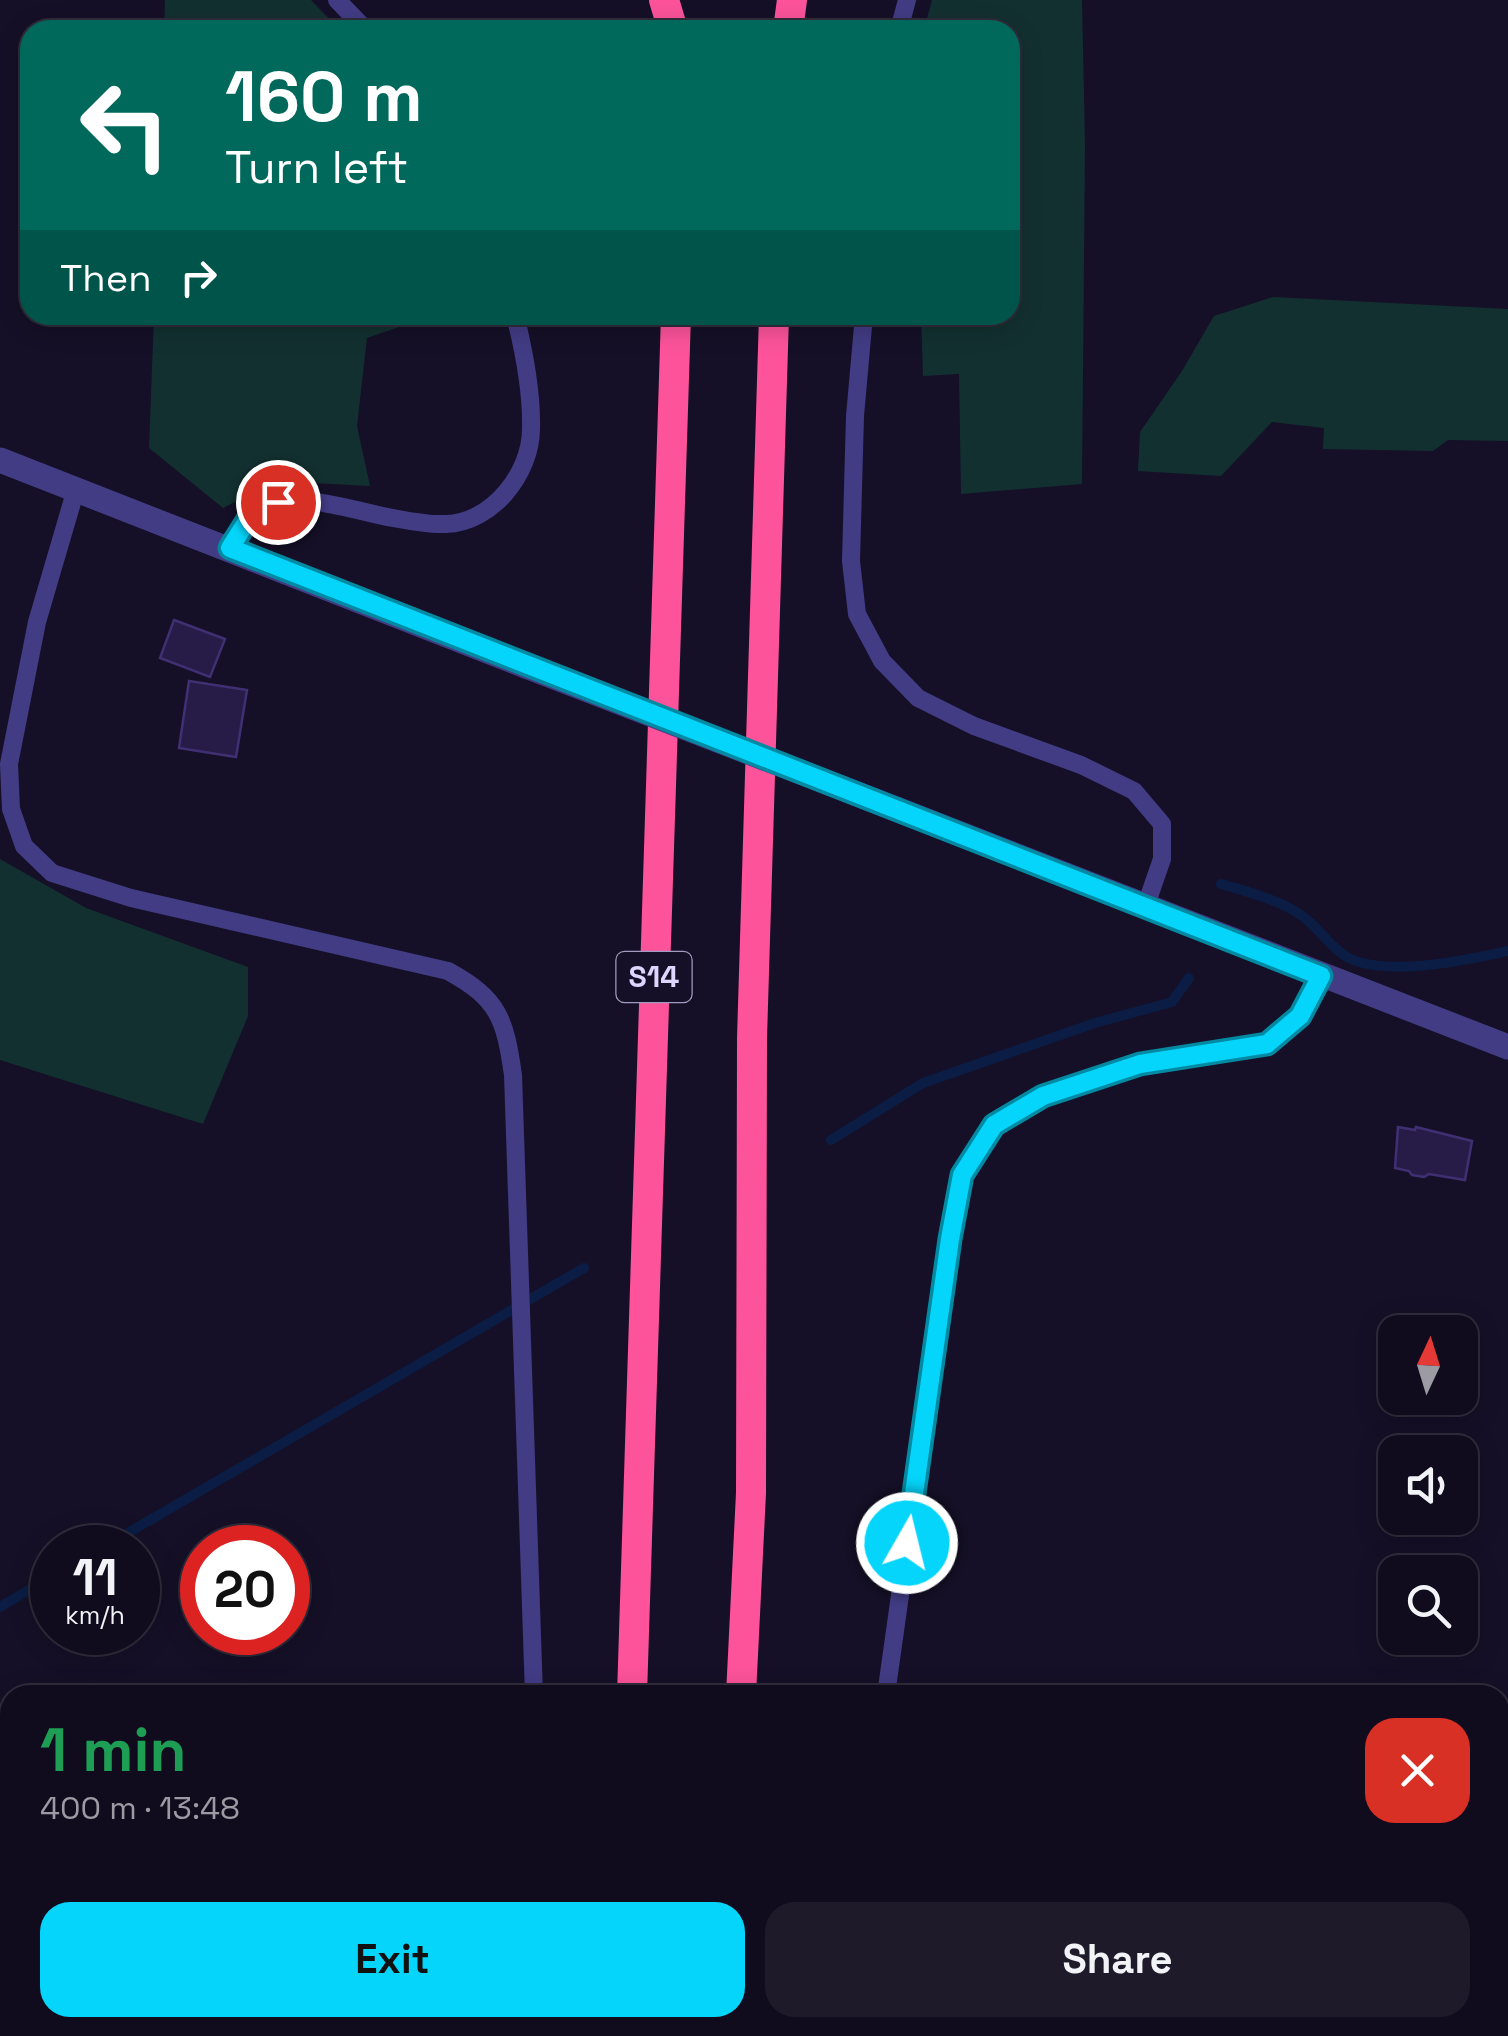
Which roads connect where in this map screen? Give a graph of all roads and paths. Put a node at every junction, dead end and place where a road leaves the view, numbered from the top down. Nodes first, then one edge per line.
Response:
1 (336, 0) edge
2 (356, 20) edge
3 (518, 325) edge
4 (676, 325) edge
5 (774, 325) edge
6 (863, 325) edge
7 (0, 460) edge
8 (76, 489) junction
9 (230, 548) junction
10 (1145, 908) junction
11 (1321, 976) junction
12 (1508, 1047) edge
13 (534, 1685) edge
14 (632, 1685) edge
15 (741, 1685) edge
16 (887, 1685) edge

1 - 2 lane
3 - 9 lane
4 - 14 highway, S14
5 - 15 highway
6 - 10 lane
7 - 8 street
8 - 9 street
8 - 13 lane
9 - 10 street, bridge
10 - 11 street
11 - 12 street
11 - 16 lane

